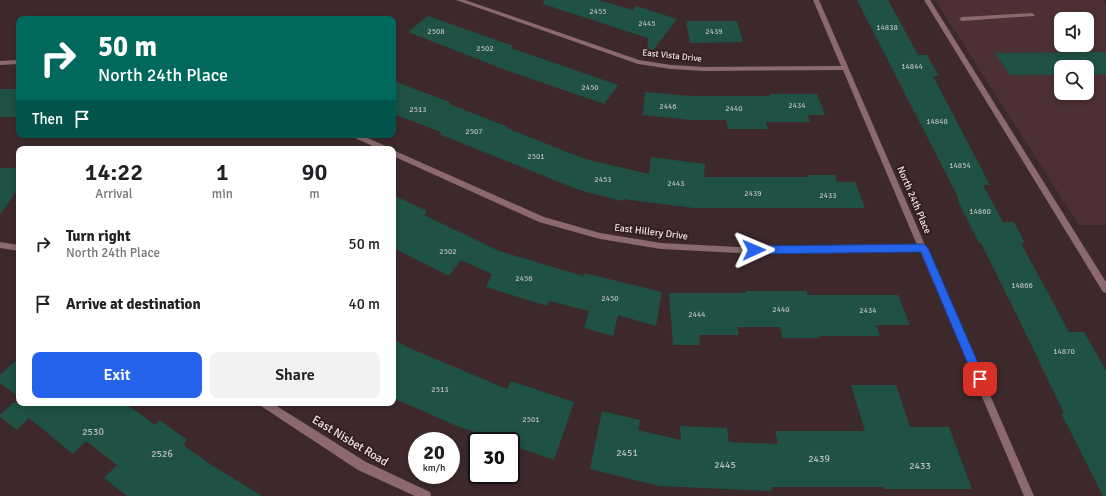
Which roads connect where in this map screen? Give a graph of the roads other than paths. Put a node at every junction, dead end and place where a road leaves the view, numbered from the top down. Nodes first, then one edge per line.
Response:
1 (459, 0) edge
2 (816, 0) edge
3 (927, 0) edge
4 (1032, 15) dead end
5 (962, 19) dead end
6 (0, 62) edge
7 (16, 62) edge
8 (846, 68) junction
9 (361, 138) edge
10 (379, 146) edge
11 (396, 153) edge
12 (0, 245) edge
13 (16, 248) edge
14 (924, 248) junction
15 (1106, 289) edge
16 (269, 406) edge
17 (426, 496) edge
18 (1029, 496) edge

1 - 8 street, East Vista Drive
2 - 8 street, North 24th Place
3 - 15 street
4 - 5 street
6 - 7 street
8 - 14 street, North 24th Place
9 - 10 street
11 - 14 street, East Hillery Drive
12 - 13 street
14 - 18 street, North 24th Place
16 - 17 street, East Nisbet Road

